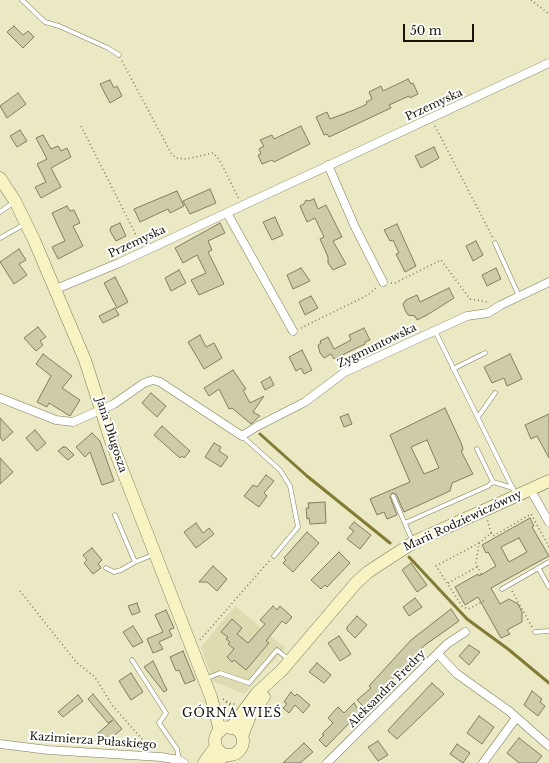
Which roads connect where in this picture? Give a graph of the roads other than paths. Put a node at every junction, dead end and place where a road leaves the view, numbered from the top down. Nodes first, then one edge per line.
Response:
1 (22, 0) edge
2 (119, 55) road end
3 (549, 63) edge
4 (328, 165) junction
5 (0, 178) edge
6 (15, 201) junction
7 (0, 212) edge
8 (227, 213) junction
9 (26, 224) junction
10 (0, 238) edge
11 (495, 243) road end
12 (382, 282) road end
13 (549, 282) edge
14 (56, 289) junction
15 (519, 296) junction
16 (434, 330) junction
17 (293, 331) road end
18 (485, 353) dead end
19 (453, 369) junction
20 (495, 393) dead end
21 (0, 398) edge
22 (101, 410) junction
23 (478, 417) junction
24 (242, 436) junction
25 (477, 449) dead end
26 (549, 481) edge
27 (493, 482) junction
28 (530, 489) junction
29 (515, 492) junction
30 (393, 496) dead end
31 (115, 515) dead end
32 (549, 522) edge
33 (405, 523) junction
34 (414, 542) junction
35 (155, 554) junction
36 (274, 556) road end
37 (135, 562) junction
38 (549, 562) edge
39 (106, 568) dead end
40 (539, 569) junction
41 (549, 587) edge
42 (502, 589) dead end
43 (549, 631) edge
44 (465, 632) dead end
45 (535, 632) road end
46 (438, 654) junction
47 (132, 660) dead end
48 (286, 665) junction
49 (204, 679) junction
50 (516, 718) junction
51 (227, 729) junction
52 (242, 736) junction
53 (0, 744) edge
54 (216, 746) junction
55 (549, 746) edge
56 (231, 756) edge
57 (182, 761) edge
58 (204, 763) edge
59 (214, 763) edge
60 (242, 763) edge
61 (327, 763) edge
62 (483, 763) edge

1 - 2 lane
3 - 4 street, Przemyska
4 - 8 street, Przemyska
4 - 12 street
5 - 6 street, Jana Długosza
6 - 7 lane
6 - 9 street, Jana Długosza
8 - 14 street, Przemyska
8 - 17 street
9 - 10 lane
9 - 14 street, Jana Długosza
11 - 15 lane
13 - 15 street, Zygmuntowska
14 - 22 street, Jana Długosza
15 - 16 street, Zygmuntowska
16 - 19 lane
16 - 24 street, Zygmuntowska
18 - 19 lane
19 - 23 lane
20 - 23 lane
21 - 22 street
22 - 24 street
22 - 35 street, Jana Długosza
23 - 29 lane
24 - 36 lane
25 - 27 lane
26 - 28 street, Marii Rodziewiczówny
27 - 29 lane
27 - 33 lane
28 - 29 street, Marii Rodziewiczówny
28 - 32 street
29 - 34 street, Marii Rodziewiczówny
30 - 33 lane
31 - 37 lane
33 - 34 lane
34 - 48 street, Marii Rodziewiczówny
35 - 37 lane
35 - 49 street, Jana Długosza
37 - 39 lane
38 - 40 lane
40 - 41 lane
40 - 42 lane
43 - 45 lane
44 - 46 street, Aleksandra Fredry
46 - 50 street
46 - 61 street, Aleksandra Fredry
47 - 57 lane
48 - 49 lane
48 - 51 street, Marii Rodziewiczówny
48 - 52 street, Marii Rodziewiczówny
49 - 51 street, Jana Długosza
50 - 55 street
50 - 62 street
51 - 52 street
51 - 54 street
52 - 56 street
53 - 57 street, Kazimierza Pułaskiego
54 - 56 street
54 - 58 street
56 - 59 street
56 - 60 street

